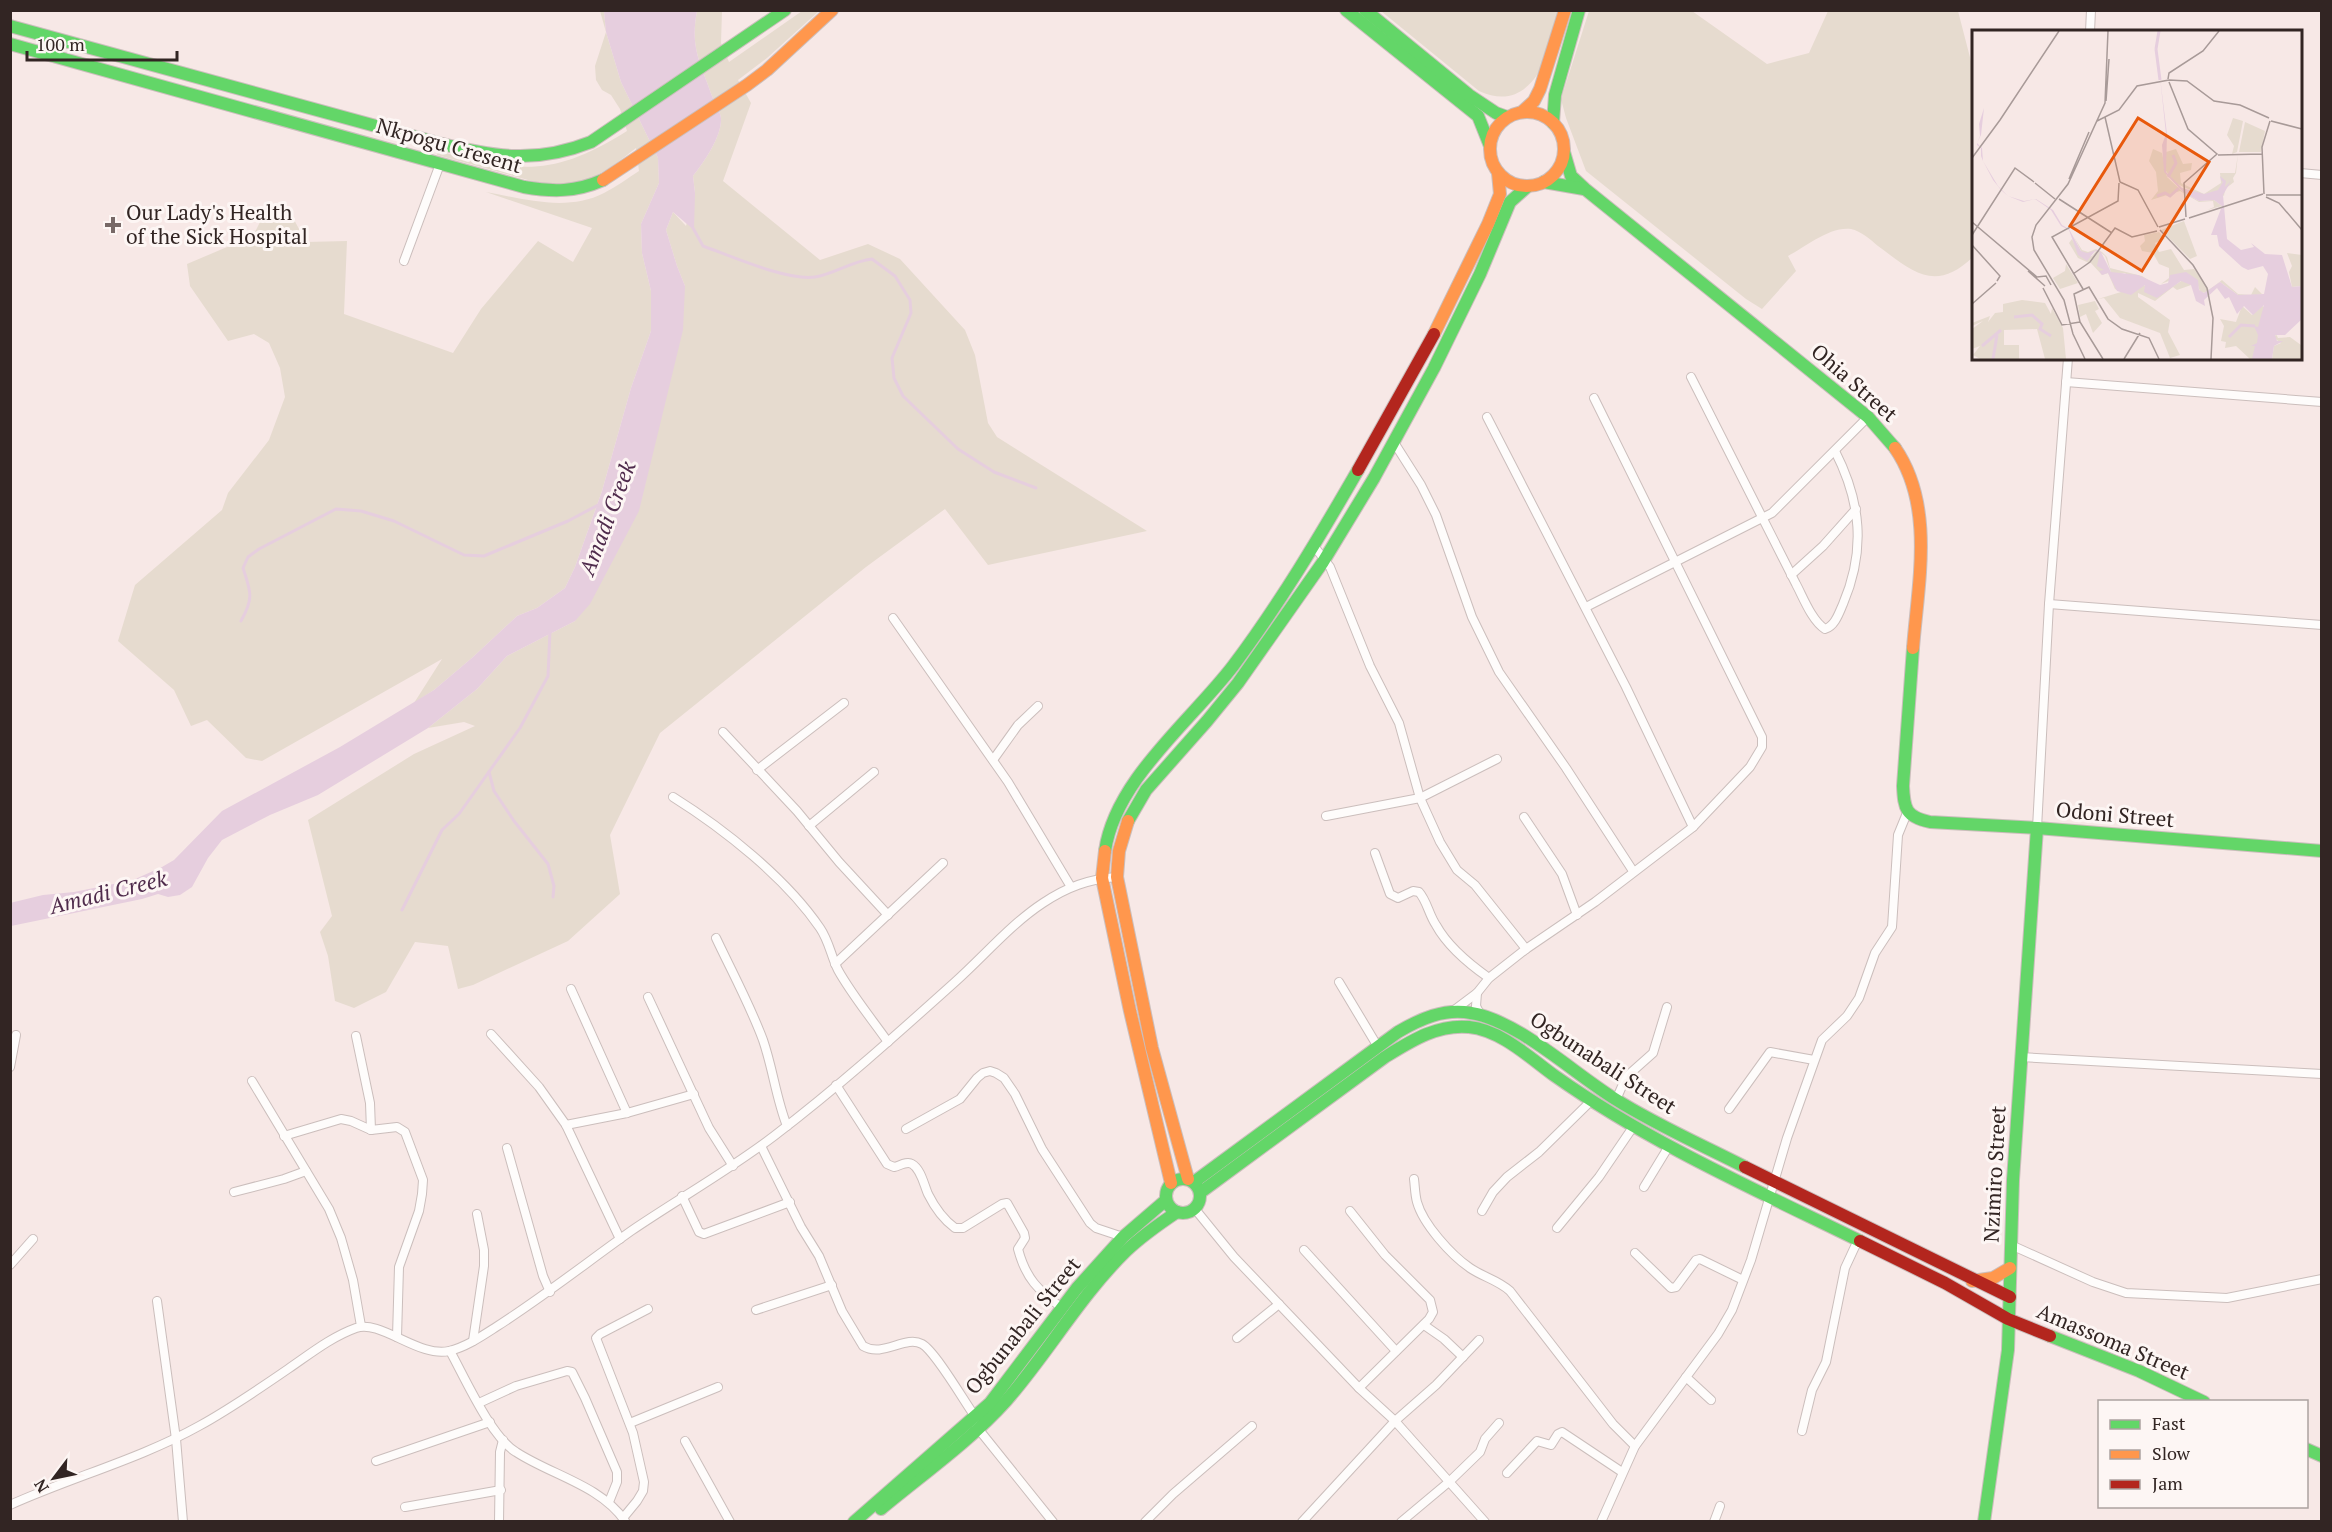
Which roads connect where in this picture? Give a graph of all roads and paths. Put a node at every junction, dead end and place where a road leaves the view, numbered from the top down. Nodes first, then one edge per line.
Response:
1 (785, 10) edge
2 (831, 10) edge
3 (1346, 10) edge
4 (1365, 10) edge
5 (1565, 10) edge
6 (1579, 10) edge
7 (2091, 10) edge
8 (10, 26) edge
9 (2090, 30) edge
10 (10, 45) edge
11 (1522, 112) junction
12 (1507, 117) junction
13 (1553, 123) junction
14 (1490, 146) junction
15 (1564, 152) junction
16 (440, 164) junction
17 (1498, 172) junction
18 (2302, 173) edge
19 (2322, 175) edge
20 (1544, 182) junction
21 (1528, 186) junction
22 (1585, 189) junction
23 (404, 261) dead end
24 (1424, 355) junction
25 (2068, 360) edge
26 (1438, 361) junction
27 (1691, 377) dead end
28 (2066, 381) junction
29 (1594, 398) dead end
30 (2322, 402) edge
31 (1487, 417) dead end
32 (1868, 417) junction
33 (1395, 444) junction
34 (1835, 451) junction
35 (1856, 509) junction
36 (1762, 519) junction
37 (1314, 546) junction
38 (1326, 559) junction
39 (1676, 562) junction
40 (1791, 575) junction
41 (2049, 604) junction
42 (1586, 607) junction
43 (893, 618) dead end
44 (2322, 625) edge
45 (844, 703) dead end
46 (1038, 706) dead end
47 (723, 732) dead end
48 (1497, 759) dead end
49 (993, 760) junction
50 (757, 770) junction
51 (874, 772) dead end
52 (673, 797) dead end
53 (1420, 798) junction
54 (1907, 813) junction
55 (1326, 816) dead end
56 (1524, 817) dead end
57 (809, 826) junction
58 (1693, 827) junction
59 (2037, 828) junction
60 (2322, 851) edge
61 (1375, 853) dead end
62 (943, 862) dead end
63 (1634, 871) junction
64 (1117, 877) junction
65 (1102, 878) junction
66 (1071, 887) junction
67 (888, 915) junction
68 (1577, 915) junction
69 (716, 938) dead end
70 (1526, 949) junction
71 (835, 964) junction
72 (1490, 978) junction
73 (1339, 982) dead end
74 (572, 989) dead end
75 (1477, 993) junction
76 (648, 997) dead end
77 (1667, 1007) dead end
78 (1453, 1011) junction
79 (1480, 1014) junction
80 (491, 1034) dead end
81 (16, 1035) dead end
82 (356, 1036) dead end
83 (888, 1042) junction
84 (1378, 1047) junction
85 (2020, 1057) junction
86 (1814, 1060) junction
87 (10, 1067) edge
88 (2322, 1074) edge
89 (252, 1081) dead end
90 (836, 1085) junction
91 (694, 1094) junction
92 (1616, 1100) junction
93 (1591, 1101) junction
94 (1729, 1109) dead end
95 (627, 1113) junction
96 (567, 1125) junction
97 (787, 1126) junction
98 (1633, 1127) junction
99 (906, 1129) dead end
100 (371, 1130) junction
101 (284, 1136) junction
102 (760, 1146) junction
103 (1670, 1146) junction
104 (507, 1148) dead end
105 (733, 1166) junction
106 (306, 1171) junction
107 (1414, 1179) dead end
108 (1773, 1179) junction
109 (1171, 1183) junction
110 (1194, 1184) junction
111 (1644, 1187) dead end
112 (234, 1192) dead end
113 (1768, 1195) junction
114 (682, 1197) junction
115 (1166, 1200) junction
116 (790, 1202) junction
117 (1195, 1209) junction
118 (1350, 1211) dead end
119 (1482, 1211) dead end
120 (1177, 1212) junction
121 (477, 1214) dead end
122 (1557, 1228) dead end
123 (1123, 1237) junction
124 (33, 1239) dead end
125 (620, 1239) junction
126 (1858, 1240) junction
127 (2011, 1245) junction
128 (1304, 1250) dead end
129 (1635, 1253) dead end
130 (10, 1265) edge
131 (2010, 1269) junction
132 (2322, 1279) edge
133 (1743, 1280) junction
134 (1972, 1281) junction
135 (832, 1285) junction
136 (550, 1292) junction
137 (2010, 1298) junction
138 (157, 1300) dead end
139 (1279, 1304) junction
140 (1062, 1308) junction
141 (648, 1309) dead end
142 (756, 1310) dead end
143 (2008, 1319) junction
144 (1424, 1325) junction
145 (361, 1326) junction
146 (397, 1337) junction
147 (1237, 1338) dead end
148 (1479, 1340) dead end
149 (473, 1341) junction
150 (450, 1351) junction
151 (1396, 1351) junction
152 (1462, 1357) junction
153 (1686, 1377) junction
154 (718, 1387) dead end
155 (1359, 1388) junction
156 (1711, 1400) dead end
157 (2202, 1400) edge
158 (479, 1403) junction
159 (972, 1417) junction
160 (1395, 1421) junction
161 (490, 1422) junction
162 (630, 1424) junction
163 (1499, 1424) dead end
164 (1252, 1426) dead end
165 (978, 1429) junction
166 (1802, 1431) dead end
167 (176, 1439) junction
168 (503, 1440) junction
169 (685, 1441) dead end
170 (1635, 1446) junction
171 (2308, 1449) edge
172 (2322, 1456) edge
173 (376, 1461) dead end
174 (1622, 1472) junction
175 (1507, 1473) dead end
176 (1450, 1481) junction
177 (501, 1490) junction
178 (609, 1502) junction
179 (10, 1505) edge
180 (1720, 1506) dead end
181 (405, 1507) dead end
182 (624, 1520) edge
183 (183, 1521) edge
184 (499, 1521) edge
185 (730, 1521) edge
186 (854, 1521) edge
187 (867, 1521) edge
188 (1053, 1521) edge
189 (1145, 1521) edge
190 (1302, 1521) edge
191 (1401, 1521) edge
192 (1485, 1521) edge
193 (1601, 1521) edge
194 (1714, 1521) edge
195 (1984, 1521) edge

1 - 8 street, Nkpogu Cresent
2 - 16 street, Nkpogu Cresent
3 - 14 street
4 - 12 street
5 - 11 street
6 - 13 street
7 - 9 street
10 - 16 street, Nkpogu Cresent
11 - 12 street
11 - 13 street
12 - 14 street
13 - 15 street
14 - 17 street
15 - 20 street
15 - 22 street, Ohia Street
16 - 23 street
17 - 21 street
17 - 24 street
18 - 19 street
20 - 21 street
20 - 22 street
21 - 26 street
22 - 32 street, Ohia Street
24 - 26 street
24 - 37 street
25 - 28 street
26 - 33 street
27 - 36 street
28 - 30 street
28 - 41 street
29 - 39 street
31 - 42 street
32 - 34 street
32 - 54 street, Ohia Street
33 - 38 street
33 - 63 street
34 - 35 street
34 - 36 street
35 - 40 street
35 - 40 street
36 - 39 street
36 - 40 street
37 - 38 street
37 - 65 street
38 - 53 street
38 - 64 street
39 - 42 street
39 - 58 street
41 - 44 street
41 - 59 street
42 - 58 street
43 - 49 street
45 - 50 street
46 - 49 street
47 - 50 street
48 - 53 street
49 - 66 street
50 - 57 street
51 - 57 street
52 - 71 street
53 - 55 street
53 - 70 street
54 - 59 street, Odoni Street
54 - 86 street
56 - 68 street
57 - 67 street
58 - 63 street
59 - 60 street, Odoni Street
59 - 85 street, Nzimiro Street
61 - 72 street
62 - 67 street
63 - 68 street
64 - 65 street
64 - 110 street
65 - 66 street
65 - 109 street
66 - 83 street
67 - 71 street
68 - 70 street
69 - 97 street
70 - 72 street
71 - 83 street
72 - 75 street
73 - 84 street
74 - 95 street
75 - 78 street
75 - 79 street
76 - 91 street
77 - 92 street
78 - 79 street, Ogbunabali Street
78 - 84 street, Ogbunabali Street
79 - 92 street, Ogbunabali Street
80 - 96 street
81 - 87 street
82 - 100 street
83 - 90 street
84 - 110 street, Ogbunabali Street
85 - 88 street
85 - 127 street, Nzimiro Street
86 - 94 street
86 - 108 street
89 - 101 street
90 - 97 street
90 - 140 street
91 - 95 street
91 - 105 street
92 - 108 street, Ogbunabali Street
93 - 98 street, Ogbunabali Street
93 - 110 street, Ogbunabali Street
93 - 119 street
95 - 96 street
96 - 125 street
97 - 102 street
98 - 103 street, Ogbunabali Street
98 - 122 street
99 - 123 street
100 - 101 street
100 - 146 street
101 - 106 street
102 - 105 street
102 - 116 street
103 - 111 street
103 - 113 street, Ogbunabali Street
104 - 136 street
105 - 114 street
106 - 112 street
106 - 145 street
107 - 170 street
108 - 113 street
108 - 134 street, Ogbunabali Street
109 - 110 street
109 - 115 street
110 - 117 street
113 - 126 street, Ogbunabali Street
113 - 133 street
114 - 116 street
114 - 125 street
115 - 120 street
115 - 123 street, Ogbunabali Street
116 - 135 street
117 - 120 street
117 - 139 street
118 - 144 street
120 - 165 street, Ogbunabali Street
121 - 149 street
123 - 140 street, Ogbunabali Street
124 - 130 street
125 - 136 street
126 - 143 street, Ogbunabali Street
126 - 166 street
127 - 131 street, Nzimiro Street
127 - 132 street
128 - 151 street
129 - 133 street
131 - 134 street
131 - 137 street, Nzimiro Street
133 - 153 street
134 - 137 street, Ogbunabali Street
135 - 142 street
135 - 159 street
136 - 149 street
137 - 143 street, Nzimiro Street
138 - 167 street
139 - 147 street
139 - 155 street
140 - 159 street, Ogbunabali Street
141 - 162 street
143 - 157 street, Amassoma Street
143 - 195 street, Nzimiro Street
144 - 151 street
144 - 152 street
145 - 146 street
145 - 167 street
146 - 150 street
148 - 152 street
149 - 150 street
150 - 158 street
151 - 155 street
152 - 160 street
153 - 156 street
153 - 170 street
154 - 162 street
155 - 160 street
158 - 161 street
158 - 178 street
159 - 165 street
159 - 186 street, Ogbunabali Street
160 - 176 street
160 - 190 street
161 - 168 street
161 - 173 street
162 - 182 street
163 - 176 street
164 - 189 street
165 - 187 street, Ogbunabali Street
165 - 188 street
167 - 179 street
167 - 183 street
168 - 177 street
168 - 178 street
169 - 185 street
170 - 174 street
171 - 172 street
174 - 175 street
174 - 193 street
176 - 191 street
176 - 192 street
177 - 181 street
177 - 184 street
178 - 182 street
180 - 194 street

